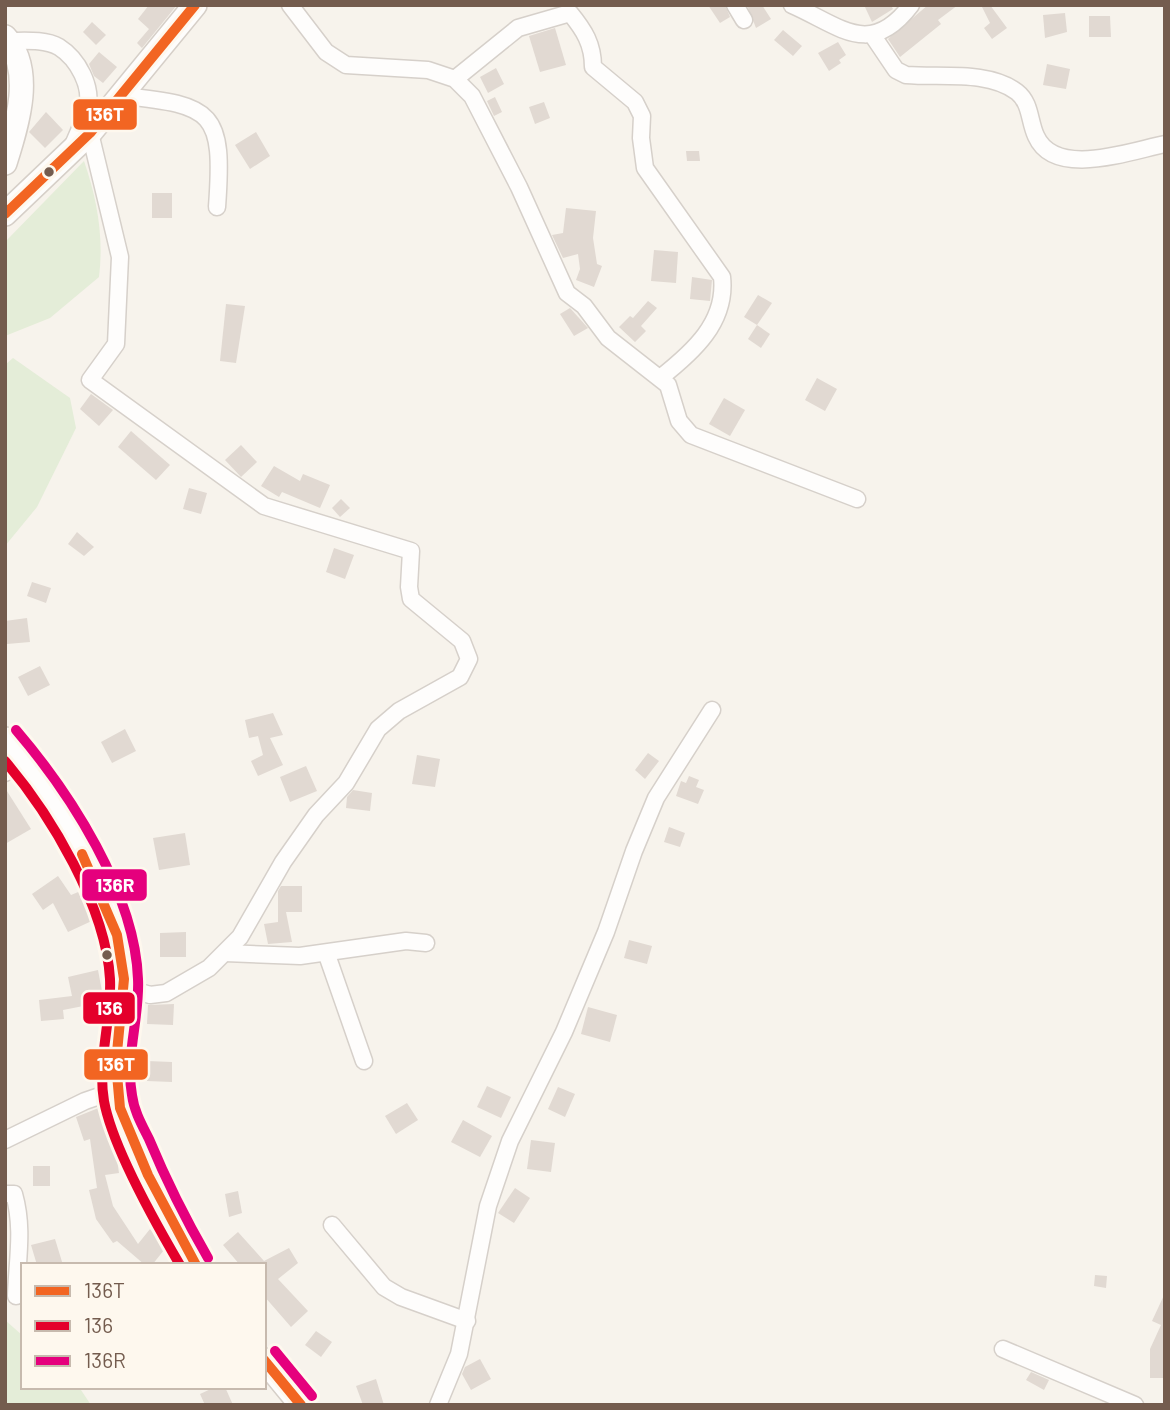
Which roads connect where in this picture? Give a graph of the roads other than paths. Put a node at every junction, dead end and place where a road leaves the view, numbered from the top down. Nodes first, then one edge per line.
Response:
1 (195, 5) edge
2 (290, 5) edge
3 (735, 5) edge
4 (792, 5) edge
5 (911, 5) edge
6 (744, 20) dead end
7 (873, 36) junction
8 (7, 39) edge
9 (455, 79) junction
10 (123, 96) junction
11 (90, 133) junction
12 (1165, 144) edge
13 (71, 151) junction
14 (5, 163) edge
15 (217, 207) dead end
16 (5, 214) edge
17 (660, 378) junction
18 (857, 499) dead end
19 (712, 710) dead end
20 (5, 739) edge
21 (24, 758) junction
22 (5, 773) edge
23 (426, 943) dead end
24 (225, 953) junction
25 (327, 955) junction
26 (124, 979) junction
27 (364, 1061) dead end
28 (117, 1090) junction
29 (5, 1140) edge
30 (5, 1194) edge
31 (332, 1225) dead end
32 (195, 1263) edge
33 (16, 1296) dead end
34 (467, 1321) junction
35 (1003, 1349) dead end
36 (266, 1362) edge
37 (301, 1405) edge
38 (438, 1405) edge
39 (1135, 1405) edge

1 - 10 main road
2 - 9 street
3 - 6 street
4 - 7 street
5 - 7 street
7 - 12 street
8 - 13 street
8 - 14 main road
9 - 17 street
9 - 17 street
10 - 11 main road
10 - 15 street
11 - 13 main road
11 - 24 street
13 - 16 main road
17 - 18 street
19 - 34 street
20 - 21 main road
21 - 22 street
21 - 26 main road
23 - 25 street
24 - 25 street
24 - 26 street
25 - 27 street
26 - 28 main road
28 - 29 street
28 - 32 main road
30 - 33 street
31 - 34 street
34 - 38 street
35 - 39 street
36 - 37 main road

